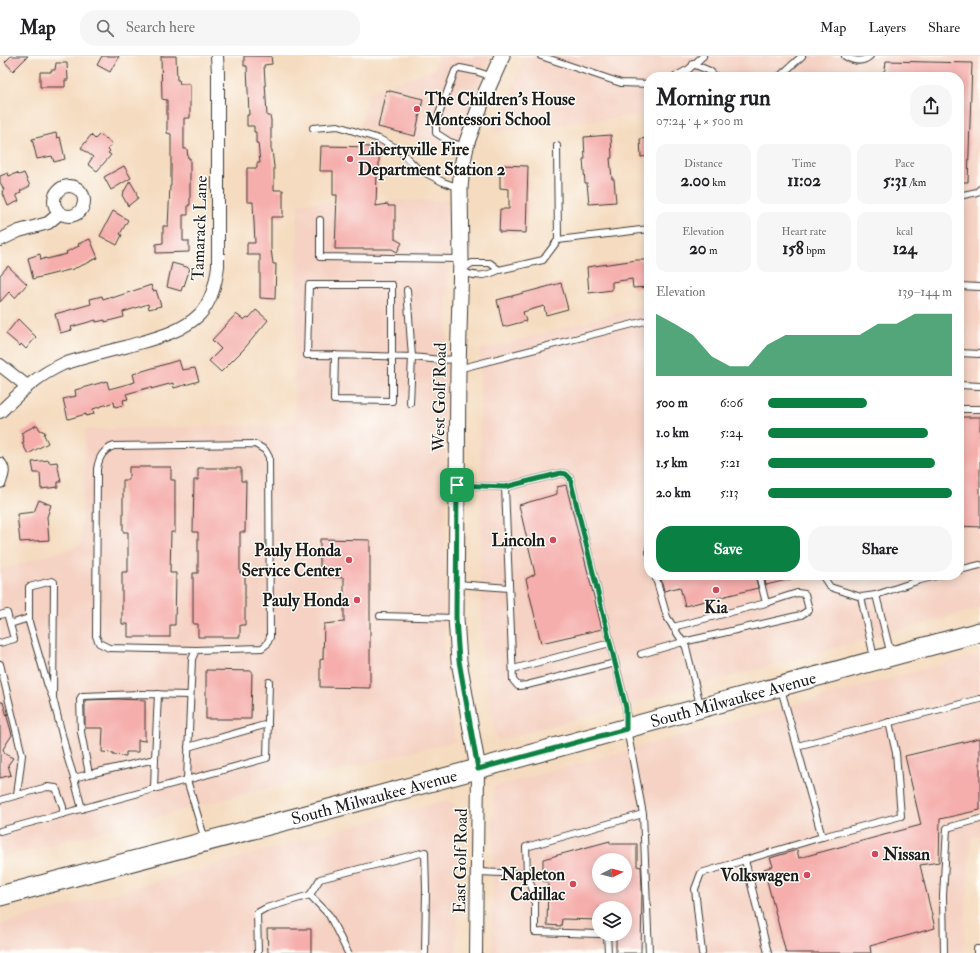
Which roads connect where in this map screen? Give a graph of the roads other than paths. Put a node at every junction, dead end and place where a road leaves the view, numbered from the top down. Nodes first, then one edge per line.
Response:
1 (217, 56) edge
2 (502, 56) edge
3 (541, 56) edge
4 (703, 56) edge
5 (802, 56) edge
6 (845, 56) edge
7 (870, 56) edge
8 (693, 64) junction
9 (682, 72) edge
10 (711, 72) edge
11 (784, 72) edge
12 (493, 77) junction
13 (644, 84) edge
14 (313, 128) dead end
15 (557, 146) dead end
16 (466, 147) junction
17 (460, 188) junction
18 (980, 189) edge
19 (964, 195) edge
20 (60, 214) dead end
21 (320, 220) dead end
22 (644, 230) edge
23 (0, 240) edge
24 (558, 240) junction
25 (460, 265) junction
26 (499, 270) junction
27 (964, 286) edge
28 (980, 287) edge
29 (407, 290) dead end
30 (644, 321) edge
31 (964, 353) edge
32 (980, 354) edge
33 (335, 355) junction
34 (392, 356) junction
35 (412, 357) junction
36 (0, 364) edge
37 (458, 364) junction
38 (964, 384) edge
39 (27, 386) junction
40 (980, 386) edge
41 (410, 403) dead end
42 (964, 409) edge
43 (980, 409) edge
44 (0, 412) edge
45 (0, 464) edge
46 (0, 482) edge
47 (457, 485) junction
48 (505, 487) junction
49 (980, 565) edge
50 (964, 569) edge
51 (656, 580) edge
52 (760, 580) edge
53 (825, 580) edge
54 (912, 580) edge
55 (457, 584) junction
56 (509, 588) junction
57 (876, 595) junction
58 (861, 597) junction
59 (766, 603) junction
60 (0, 615) edge
61 (380, 616) dead end
62 (29, 618) junction
63 (456, 618) junction
64 (10, 624) junction
65 (673, 627) junction
66 (980, 632) edge
67 (683, 642) junction
68 (0, 643) edge
69 (610, 643) junction
70 (196, 650) junction
71 (641, 654) dead end
72 (883, 659) junction
73 (615, 663) junction
74 (0, 664) edge
75 (512, 669) junction
76 (2, 677) edge
77 (269, 682) dead end
78 (781, 687) junction
79 (158, 694) junction
80 (190, 695) junction
81 (53, 698) junction
82 (980, 699) edge
83 (701, 709) junction
84 (889, 722) junction
85 (268, 724) junction
86 (626, 729) junction
87 (797, 746) junction
88 (188, 747) junction
89 (155, 759) junction
90 (478, 769) junction
91 (89, 774) junction
92 (74, 778) junction
93 (187, 780) junction
94 (154, 789) junction
95 (17, 795) junction
96 (0, 800) edge
97 (82, 809) junction
98 (63, 814) junction
99 (643, 814) junction
100 (980, 819) edge
101 (0, 831) edge
102 (822, 837) junction
103 (206, 842) junction
104 (745, 860) junction
105 (477, 872) junction
106 (527, 874) junction
107 (310, 895) junction
108 (0, 896) edge
109 (592, 934) edge
110 (607, 941) edge
111 (980, 950) edge
112 (258, 953) edge
113 (348, 953) edge
114 (425, 953) edge
115 (476, 953) edge
116 (608, 953) edge
117 (649, 953) edge
118 (702, 953) edge
119 (768, 953) edge
120 (944, 953) edge
121 (977, 953) edge

1 - 39 street, Tamarack Lane
2 - 12 street, West Golf Road
3 - 13 lane
4 - 8 lane
5 - 11 lane
6 - 7 lane
8 - 9 lane
8 - 10 lane
12 - 16 street, West Golf Road
12 - 16 lane
14 - 17 lane
15 - 24 lane
16 - 17 street, West Golf Road
17 - 25 street, West Golf Road
18 - 19 lane
20 - 23 street
21 - 25 lane
22 - 24 lane
24 - 26 lane
25 - 26 lane
25 - 26 lane
25 - 37 street, West Golf Road
27 - 28 lane
29 - 35 lane
30 - 37 lane
31 - 32 lane
33 - 34 lane
33 - 34 lane
33 - 34 lane
34 - 35 lane
35 - 37 lane
35 - 41 lane
36 - 39 street
37 - 47 street, West Golf Road
38 - 40 lane
39 - 44 street, Tamarack Lane
42 - 43 lane
45 - 46 street
47 - 48 lane
47 - 55 street, West Golf Road
48 - 56 lane
48 - 69 lane
49 - 50 lane
51 - 65 lane
52 - 59 lane
53 - 58 lane
54 - 57 lane
55 - 56 lane
55 - 63 street, West Golf Road
56 - 75 lane
57 - 58 lane
57 - 72 lane
58 - 72 lane
59 - 65 lane
59 - 67 lane
60 - 64 lane
61 - 63 lane
62 - 64 lane
62 - 81 lane
62 - 81 lane
63 - 90 street, West Golf Road
64 - 68 lane
65 - 67 lane
66 - 72 main road, South Milwaukee Avenue
67 - 71 lane
67 - 83 lane
69 - 73 lane
69 - 75 lane
70 - 70 lane
70 - 80 lane
72 - 78 main road, South Milwaukee Avenue
73 - 75 lane
73 - 86 lane
74 - 76 lane
76 - 95 lane
77 - 85 lane
78 - 83 main road, South Milwaukee Avenue
78 - 87 lane
79 - 80 lane
79 - 89 lane
79 - 91 lane
80 - 88 lane
81 - 92 lane
82 - 84 lane
83 - 86 main road, South Milwaukee Avenue
84 - 87 lane
84 - 102 lane
85 - 88 lane
85 - 93 lane
86 - 90 main road, South Milwaukee Avenue
86 - 99 lane
87 - 102 lane
88 - 93 lane
89 - 91 lane
89 - 94 lane
90 - 103 main road, South Milwaukee Avenue
90 - 105 street, East Golf Road
91 - 92 lane
92 - 97 lane
93 - 94 lane
93 - 103 lane
94 - 97 lane
95 - 96 lane
95 - 98 lane
97 - 98 lane
98 - 101 lane
99 - 106 lane
99 - 117 lane
100 - 120 lane
102 - 104 lane
103 - 108 main road, South Milwaukee Avenue
104 - 118 lane
104 - 119 lane
105 - 106 lane
105 - 115 street, East Golf Road
106 - 109 lane
107 - 112 lane
107 - 113 lane
107 - 114 lane
110 - 116 lane
111 - 121 lane

